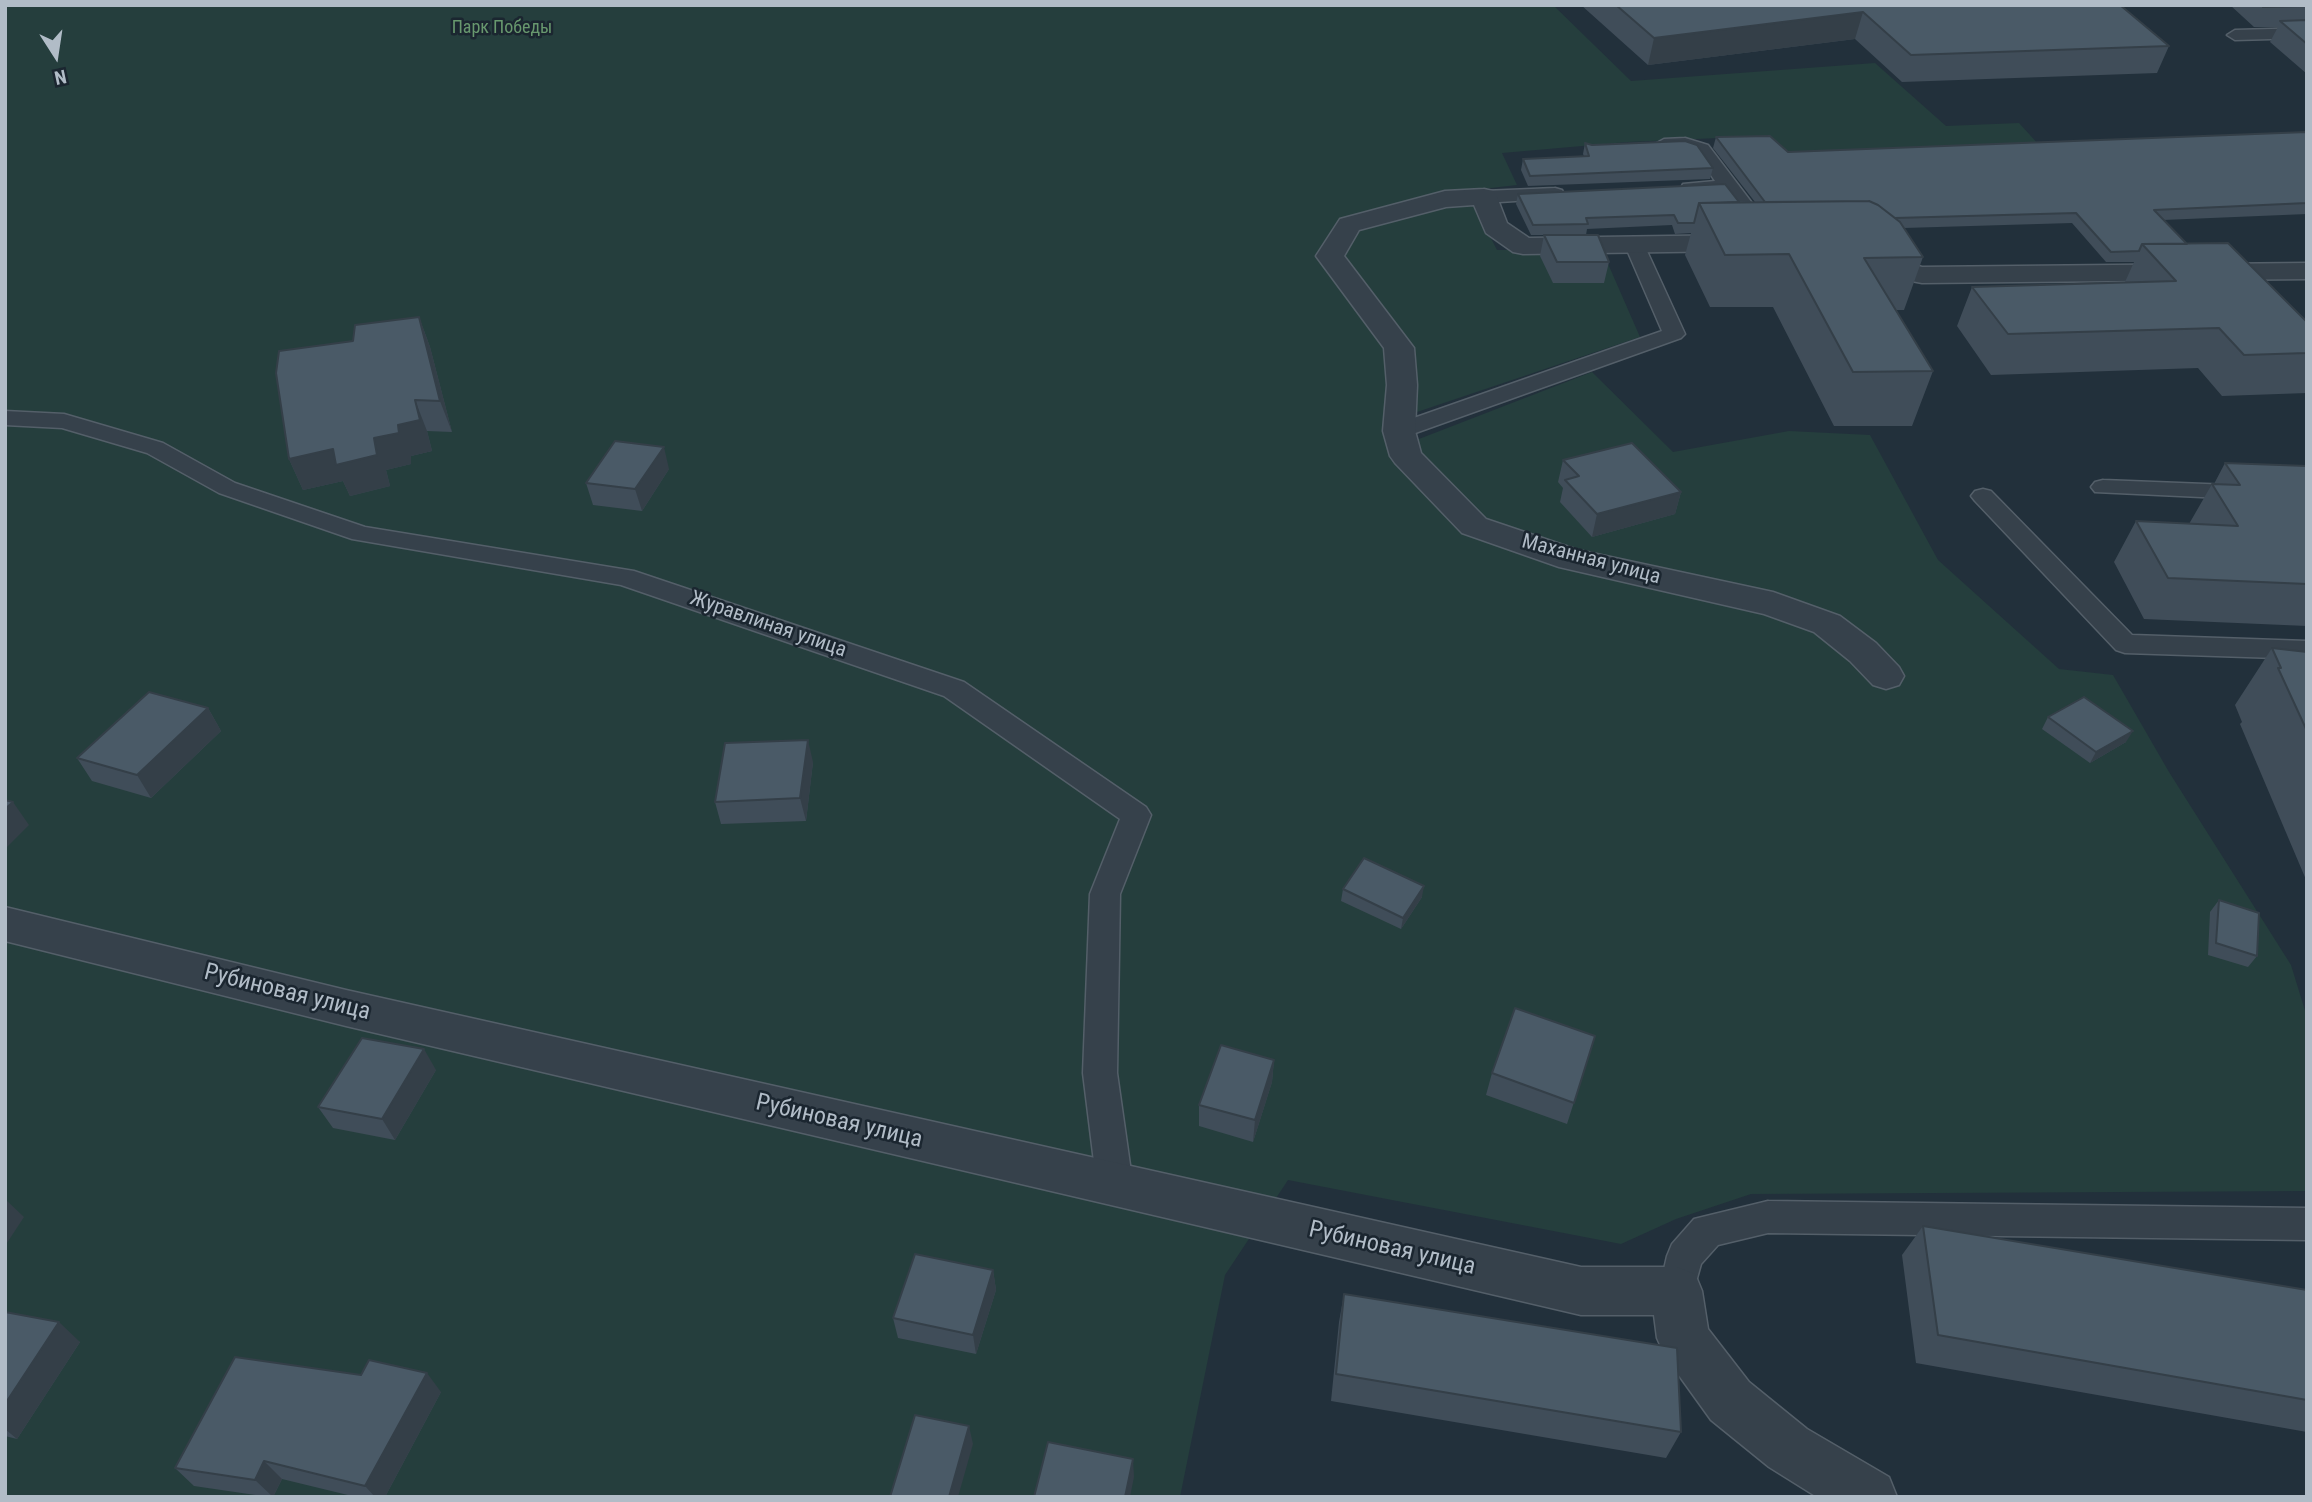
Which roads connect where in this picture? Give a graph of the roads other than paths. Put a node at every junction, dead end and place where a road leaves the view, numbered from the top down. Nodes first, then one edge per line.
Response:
1 (2307, 33) edge
2 (2235, 35) dead end
3 (1644, 145) edge
4 (1728, 186) junction
5 (1674, 189) edge
6 (1579, 193) edge
7 (1485, 197) junction
8 (1854, 242) edge
9 (1779, 243) joint
10 (1641, 246) junction
11 (2307, 271) edge
12 (5, 418) edge
13 (1399, 431) junction
14 (2103, 487) dead end
15 (2307, 495) edge
16 (1983, 496) dead end
17 (2307, 650) edge
18 (1886, 676) dead end
19 (5, 925) edge
20 (1115, 1186) junction
21 (2307, 1224) edge
22 (1677, 1291) junction
23 (1870, 1497) edge

1 - 2 lane
3 - 4 lane
4 - 5 lane
4 - 9 lane
6 - 7 lane
7 - 10 street
7 - 13 street, Маханная улица
8 - 11 street
9 - 10 street
10 - 13 lane
12 - 20 lane, Журавлиная улица
13 - 18 street, Маханная улица
14 - 15 lane
16 - 17 lane
19 - 20 street, Рубиновая улица
20 - 22 street, Рубиновая улица
21 - 22 lane
22 - 23 street

